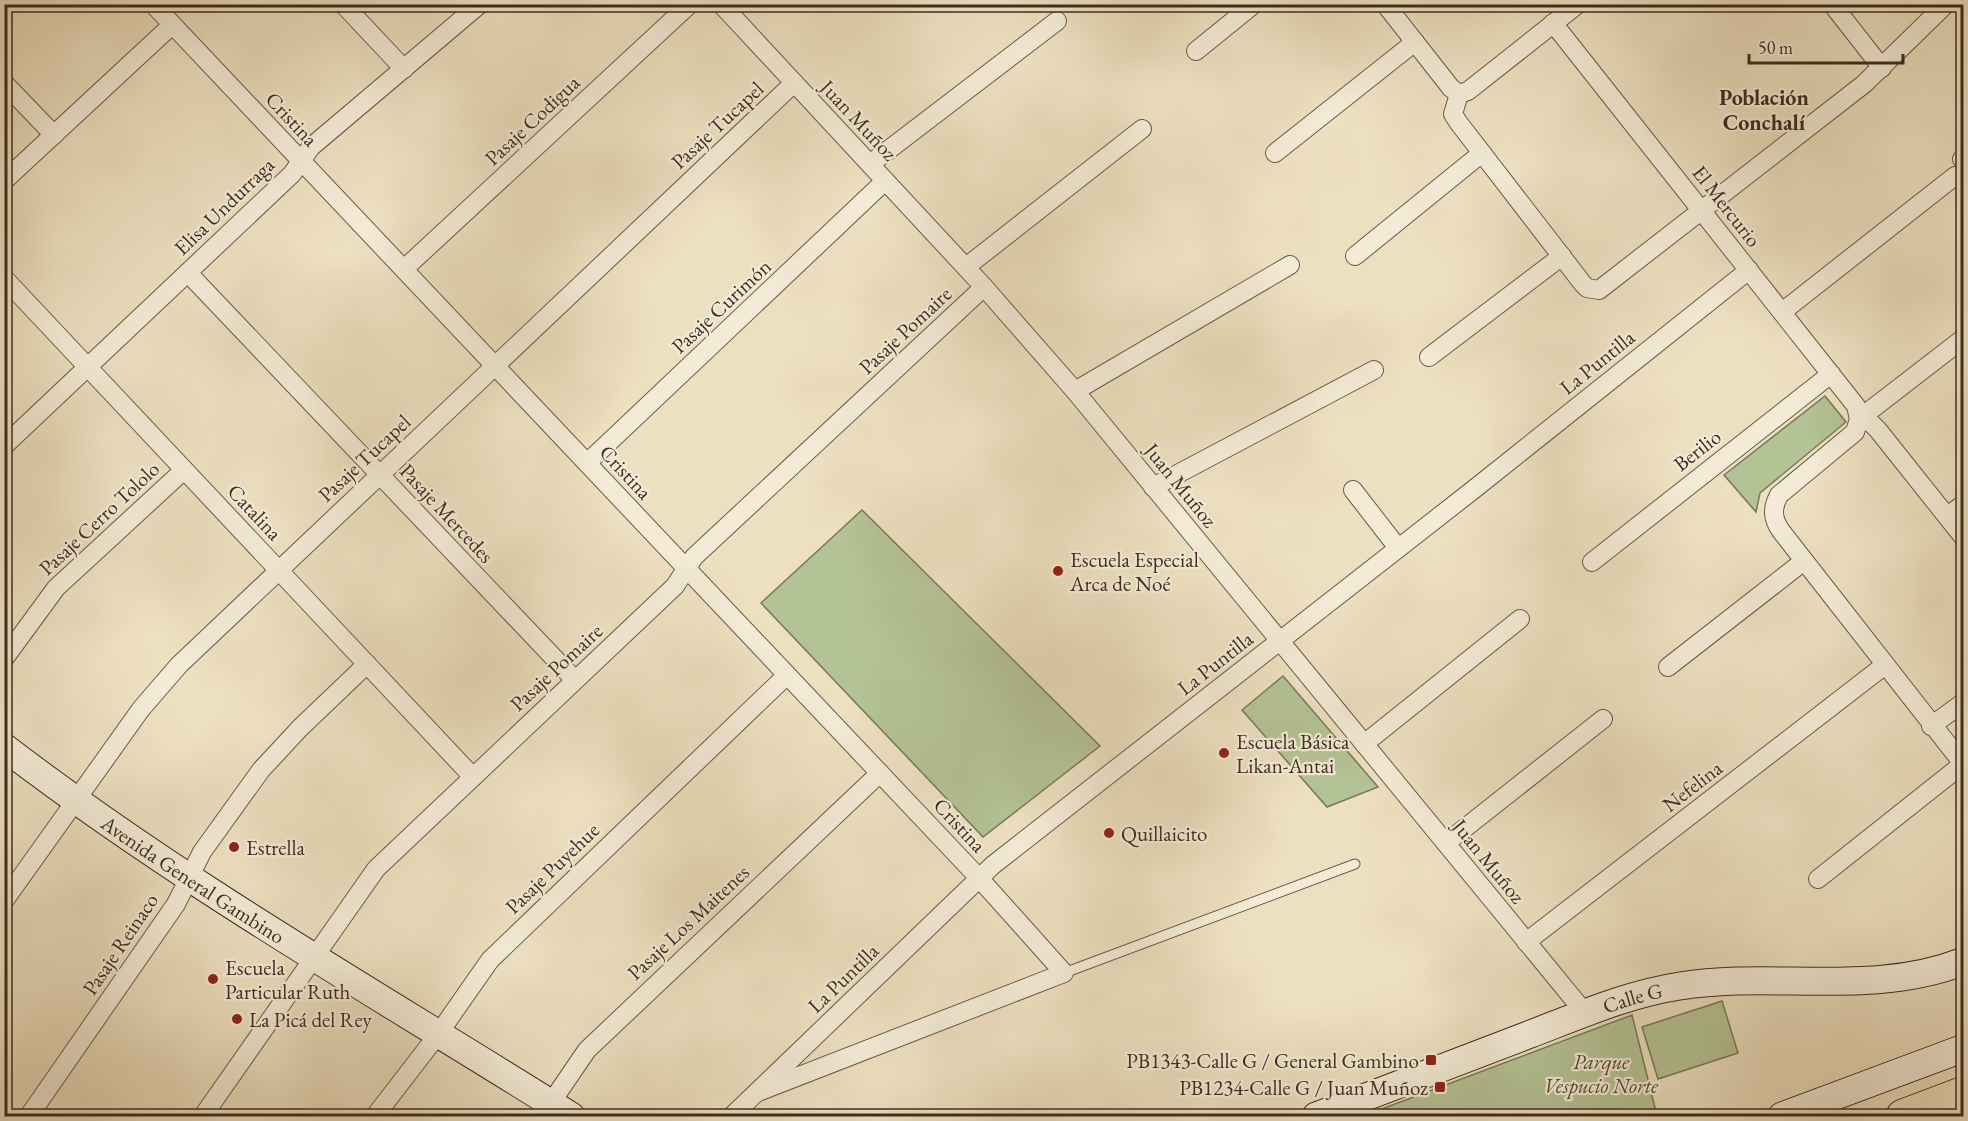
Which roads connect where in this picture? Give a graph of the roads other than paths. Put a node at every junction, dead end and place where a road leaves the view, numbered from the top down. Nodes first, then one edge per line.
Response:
1 (153, 4) edge
2 (343, 4) edge
3 (480, 4) edge
4 (690, 4) edge
5 (721, 4) edge
6 (1254, 4) edge
7 (1385, 4) edge
8 (1578, 4) edge
9 (1832, 4) edge
10 (1946, 4) edge
11 (1058, 21) dead end
12 (1553, 23) junction
13 (172, 25) junction
14 (1415, 42) junction
15 (1196, 51) dead end
16 (1882, 68) junction
17 (404, 69) junction
18 (4, 83) edge
19 (794, 83) junction
20 (1459, 94) junction
21 (1142, 129) dead end
22 (54, 135) junction
23 (1275, 153) dead end
24 (1482, 153) junction
25 (300, 160) junction
26 (870, 164) junction
27 (1960, 164) edge
28 (4, 181) edge
29 (885, 181) junction
30 (1701, 210) junction
31 (1356, 256) dead end
32 (1562, 256) junction
33 (1290, 265) dead end
34 (966, 267) junction
35 (404, 269) junction
36 (1749, 270) junction
37 (188, 273) junction
38 (4, 278) edge
39 (984, 287) junction
40 (1782, 312) junction
41 (1964, 338) edge
42 (1429, 357) dead end
43 (495, 366) junction
44 (88, 367) junction
45 (1374, 370) dead end
46 (1831, 374) junction
47 (1075, 391) junction
48 (1859, 419) junction
49 (4, 446) edge
50 (587, 463) junction
51 (184, 470) junction
52 (380, 475) junction
53 (1153, 487) junction
54 (1353, 490) dead end
55 (1964, 504) edge
56 (1947, 516) junction
57 (1964, 538) edge
58 (1398, 548) junction
59 (1804, 561) junction
60 (1592, 562) dead end
61 (687, 568) junction
62 (278, 570) junction
63 (1520, 619) dead end
64 (1280, 641) junction
65 (4, 659) edge
66 (367, 664) junction
67 (1885, 665) junction
68 (1668, 667) dead end
69 (787, 675) junction
70 (575, 681) junction
71 (1964, 702) edge
72 (1603, 719) dead end
73 (1931, 726) junction
74 (1365, 744) junction
75 (4, 747) edge
76 (1963, 764) edge
77 (880, 773) junction
78 (472, 777) junction
79 (75, 801) junction
80 (1446, 843) junction
81 (1355, 864) dead end
82 (980, 878) junction
83 (189, 879) junction
84 (1818, 879) dead end
85 (4, 902) edge
86 (1527, 942) junction
87 (315, 956) junction
88 (1964, 961) edge
89 (1064, 973) junction
90 (1585, 1013) junction
91 (439, 1033) junction
92 (1964, 1048) edge
93 (758, 1092) junction
94 (1964, 1094) edge
95 (554, 1112) edge
96 (29, 1116) edge
97 (202, 1116) edge
98 (375, 1116) edge
99 (732, 1116) edge
100 (1316, 1116) edge
101 (1782, 1116) edge
102 (1903, 1116) edge

1 - 13 street, Cristina
2 - 17 street
3 - 17 street, Elisa Undurraga
4 - 35 street, Pasaje Codigua
5 - 19 street, Juan Muñoz
6 - 15 street
7 - 14 street
8 - 12 street
9 - 16 street
10 - 16 street
11 - 26 street
12 - 20 street
12 - 30 street, El Mercurio
13 - 22 street
13 - 25 street, Cristina
14 - 20 street
14 - 23 street
16 - 30 street
17 - 25 street, Elisa Undurraga
18 - 22 street
19 - 26 street, Juan Muñoz
19 - 43 street, Pasaje Tucapel
20 - 24 street
21 - 34 street, Pasaje Pomaire
22 - 28 street
24 - 31 street
24 - 32 street
25 - 35 street, Cristina
25 - 37 street, Elisa Undurraga
26 - 29 street, Juan Muñoz
27 - 40 street
29 - 34 street, Juan Muñoz
29 - 50 street, Pasaje Curimón
30 - 32 street
30 - 36 street, El Mercurio
32 - 42 street
33 - 47 street
34 - 39 street, Juan Muñoz
35 - 43 street, Cristina
36 - 40 street, El Mercurio
36 - 58 street, La Puntilla
37 - 44 street, Elisa Undurraga
37 - 52 street, Pasaje Mercedes
38 - 44 street, Catalina
39 - 47 street, Juan Muñoz
39 - 61 street, Pasaje Pomaire
40 - 46 street, El Mercurio
41 - 48 street
43 - 50 street, Cristina
43 - 52 street, Pasaje Tucapel
44 - 49 street, Elisa Undurraga
44 - 51 street, Catalina
45 - 53 street
46 - 48 street, El Mercurio
46 - 60 street, Berilio
47 - 53 street, Juan Muñoz
48 - 56 street, El Mercurio
48 - 59 street
50 - 61 street, Cristina
51 - 62 street, Catalina
51 - 65 street, Pasaje Cerro Tololo
52 - 62 street, Pasaje Tucapel
52 - 70 street, Pasaje Mercedes
53 - 64 street, Juan Muñoz
54 - 58 street
55 - 56 street
56 - 57 street, El Mercurio
58 - 64 street, La Puntilla
59 - 67 street
59 - 68 street
61 - 69 street, Cristina
61 - 70 street, Pasaje Pomaire
62 - 66 street, Catalina
62 - 79 street, Pasaje Tucapel
63 - 74 street
64 - 74 street, Juan Muñoz
64 - 82 street, La Puntilla
66 - 78 street, Catalina
66 - 83 street, Pasaje Reinaco
67 - 73 street
67 - 86 street, Nefelina
69 - 77 street, Cristina
69 - 91 street, Pasaje Puyehue
70 - 78 street, Pasaje Pomaire
71 - 73 street
72 - 80 street
73 - 76 street
74 - 80 street, Juan Muñoz
75 - 79 street, Avenida General Gambino
76 - 84 street
77 - 82 street, Cristina
77 - 95 street, Pasaje Los Maitenes
78 - 87 street, Pasaje Pomaire
79 - 83 street, Avenida General Gambino
79 - 85 street, Pasaje Tucapel
80 - 86 street, Juan Muñoz
81 - 89 lane
82 - 89 street, Cristina
82 - 93 street, La Puntilla
83 - 87 street, Avenida General Gambino
83 - 96 street, Pasaje Reinaco
86 - 90 street, Juan Muñoz
87 - 91 street, Avenida General Gambino
87 - 97 street, Pasaje Pomaire
88 - 90 street, Calle G
89 - 93 street
90 - 100 street, Calle G
91 - 95 street, Avenida General Gambino
91 - 98 street, Pasaje Puyehue
92 - 101 street
93 - 99 street, La Puntilla
94 - 102 highway

